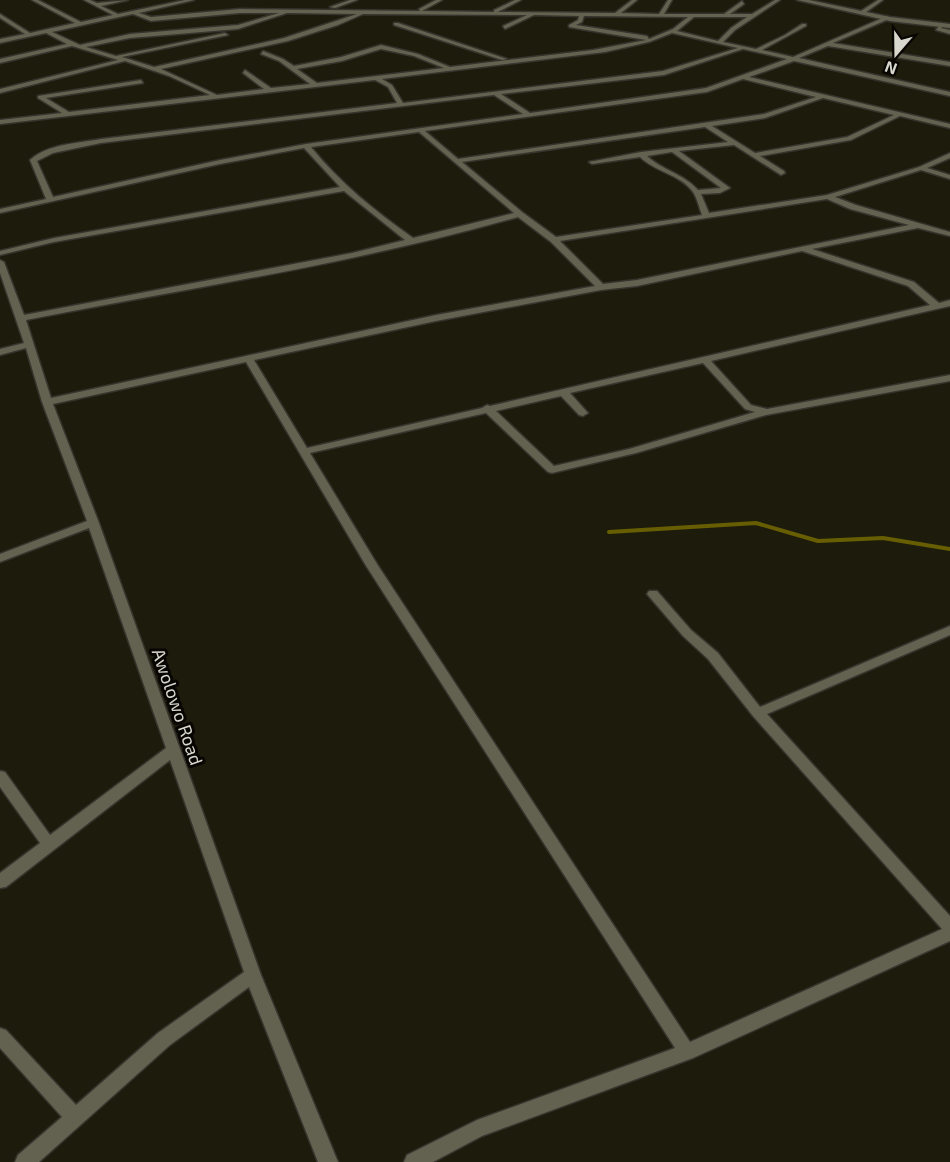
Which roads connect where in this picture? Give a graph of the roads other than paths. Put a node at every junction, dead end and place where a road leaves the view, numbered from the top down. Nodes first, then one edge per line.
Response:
1 (34, 0) edge
2 (86, 0) edge
3 (126, 0) edge
4 (192, 0) edge
5 (355, 0) edge
6 (440, 0) edge
7 (519, 0) edge
8 (635, 0) edge
9 (778, 0) edge
10 (800, 0) edge
11 (881, 0) edge
12 (670, 1) edge
13 (742, 3) dead end
14 (96, 5) junction
15 (290, 11) junction
16 (320, 11) junction
17 (367, 11) junction
18 (420, 11) junction
19 (483, 12) junction
20 (492, 12) junction
21 (863, 12) junction
22 (134, 13) junction
23 (536, 14) junction
24 (617, 14) junction
25 (662, 14) junction
26 (582, 15) junction
27 (693, 15) junction
28 (726, 15) junction
29 (0, 16) edge
30 (118, 16) junction
31 (753, 16) junction
32 (471, 18) dead end
33 (887, 18) junction
34 (172, 19) dead end
35 (80, 24) junction
36 (396, 24) dead end
37 (804, 25) dead end
38 (941, 26) junction
39 (950, 26) edge
40 (506, 27) dead end
41 (194, 30) junction
42 (47, 31) junction
43 (673, 32) junction
44 (950, 32) edge
45 (30, 35) junction
46 (225, 35) dead end
47 (651, 39) junction
48 (0, 41) edge
49 (720, 42) junction
50 (826, 44) junction
51 (71, 45) junction
52 (78, 47) junction
53 (741, 49) junction
54 (756, 51) junction
55 (263, 53) dead end
56 (114, 57) junction
57 (793, 59) junction
58 (126, 60) junction
59 (0, 61) edge
60 (511, 62) junction
61 (950, 64) edge
62 (293, 68) junction
63 (452, 68) junction
64 (154, 69) junction
65 (245, 72) dead end
66 (377, 78) junction
67 (744, 78) junction
68 (141, 82) dead end
69 (315, 84) junction
70 (268, 89) junction
71 (0, 91) edge
72 (495, 93) junction
73 (950, 94) edge
74 (214, 95) junction
75 (821, 97) junction
76 (401, 104) junction
77 (67, 113) junction
78 (528, 114) junction
79 (900, 114) junction
80 (0, 122) edge
81 (707, 125) junction
82 (950, 126) edge
83 (420, 130) junction
84 (735, 143) junction
85 (306, 146) junction
86 (673, 150) junction
87 (641, 154) junction
88 (950, 154) edge
89 (754, 156) junction
90 (456, 161) junction
91 (592, 162) dead end
92 (921, 168) junction
93 (782, 173) dead end
94 (950, 177) edge
95 (346, 188) junction
96 (697, 192) junction
97 (828, 197) junction
98 (50, 200) junction
99 (0, 211) edge
100 (519, 214) junction
101 (706, 216) junction
102 (919, 225) junction
103 (950, 234) edge
104 (554, 240) junction
105 (413, 242) junction
106 (802, 249) junction
107 (0, 254) edge
108 (0, 262) edge
109 (601, 287) junction
110 (950, 303) edge
111 (937, 306) junction
112 (21, 318) junction
113 (28, 345) junction
114 (0, 352) edge
115 (248, 358) junction
116 (706, 361) junction
117 (950, 378) edge
118 (563, 392) junction
119 (47, 402) junction
120 (487, 408) junction
121 (748, 412) junction
122 (583, 413) dead end
123 (303, 452) junction
124 (93, 523) junction
125 (0, 558) edge
126 (653, 594) dead end
127 (950, 630) edge
128 (758, 713) junction
129 (173, 750) junction
130 (0, 776) edge
131 (49, 845) junction
132 (0, 882) edge
133 (950, 927) edge
134 (950, 933) edge
135 (253, 975) junction
136 (0, 1036) edge
137 (687, 1052) junction
138 (75, 1117) junction
139 (25, 1162) edge
140 (328, 1162) edge
141 (414, 1162) edge

1 - 35 street
2 - 14 street
3 - 14 street
4 - 22 street
5 - 16 street
6 - 18 street
7 - 20 street
8 - 24 street
9 - 31 street
10 - 21 street
11 - 21 street
12 - 25 street
13 - 28 street
14 - 30 street
15 - 16 street
15 - 22 street
15 - 41 street
16 - 17 street
17 - 18 street
17 - 64 street
18 - 19 street
19 - 20 street
19 - 32 street
20 - 23 street
21 - 33 street
22 - 30 street
23 - 26 street
23 - 40 street
24 - 25 street
24 - 26 street
25 - 27 street
26 - 47 street
27 - 28 street
27 - 43 street
28 - 31 street
29 - 45 street
30 - 35 street
31 - 49 street
33 - 38 street
33 - 50 street
34 - 41 street
35 - 42 street
36 - 60 street
37 - 54 street
38 - 39 street
38 - 44 street
41 - 52 street
42 - 45 street
42 - 51 street
43 - 47 street
43 - 49 street
45 - 48 street
46 - 56 street
47 - 60 street
49 - 53 street
50 - 57 street
50 - 61 street
51 - 52 street
51 - 59 street
52 - 56 street
53 - 54 street
53 - 72 street
54 - 57 street
55 - 62 street
56 - 58 street
57 - 67 street
57 - 73 street
58 - 64 street
58 - 71 street
60 - 63 street
62 - 63 street
62 - 69 street
63 - 66 street
64 - 74 street
65 - 70 street
66 - 69 street
66 - 76 street
67 - 75 street
67 - 78 street
68 - 77 street
69 - 70 street
70 - 74 street
72 - 76 street
72 - 78 street
74 - 77 street
75 - 79 street
75 - 81 street
76 - 98 street
77 - 80 street
78 - 83 street
79 - 82 street
79 - 89 street
81 - 84 street
81 - 90 street
83 - 85 street
83 - 90 street
84 - 86 street
84 - 89 street
85 - 95 street
85 - 98 street
86 - 87 street
86 - 96 street
87 - 91 street
87 - 96 street
88 - 92 street
89 - 93 street
90 - 100 street
92 - 94 street
92 - 97 street
95 - 105 street
95 - 107 street
96 - 101 street
97 - 101 street
97 - 102 street
98 - 99 street
100 - 104 street
100 - 105 street
101 - 104 street
102 - 103 street
102 - 106 street
104 - 109 street
105 - 112 street
106 - 109 street
106 - 111 street
108 - 112 street, Awolowo Road
109 - 115 street
110 - 111 street
111 - 116 street
112 - 113 street, Awolowo Road
113 - 114 street
113 - 119 street, Awolowo Road
115 - 119 street
115 - 123 street
116 - 118 street
116 - 121 street
117 - 121 street
118 - 120 street
118 - 122 street
119 - 124 street, Awolowo Road
120 - 121 street
120 - 123 street
123 - 137 street
124 - 125 street
124 - 129 street, Awolowo Road
126 - 128 street
127 - 128 street
128 - 133 street
129 - 131 street
129 - 135 street, Awolowo Road
130 - 131 street
131 - 132 street
134 - 137 street
135 - 138 street
135 - 140 street, Awolowo Road
136 - 138 street
137 - 141 street
138 - 139 street

